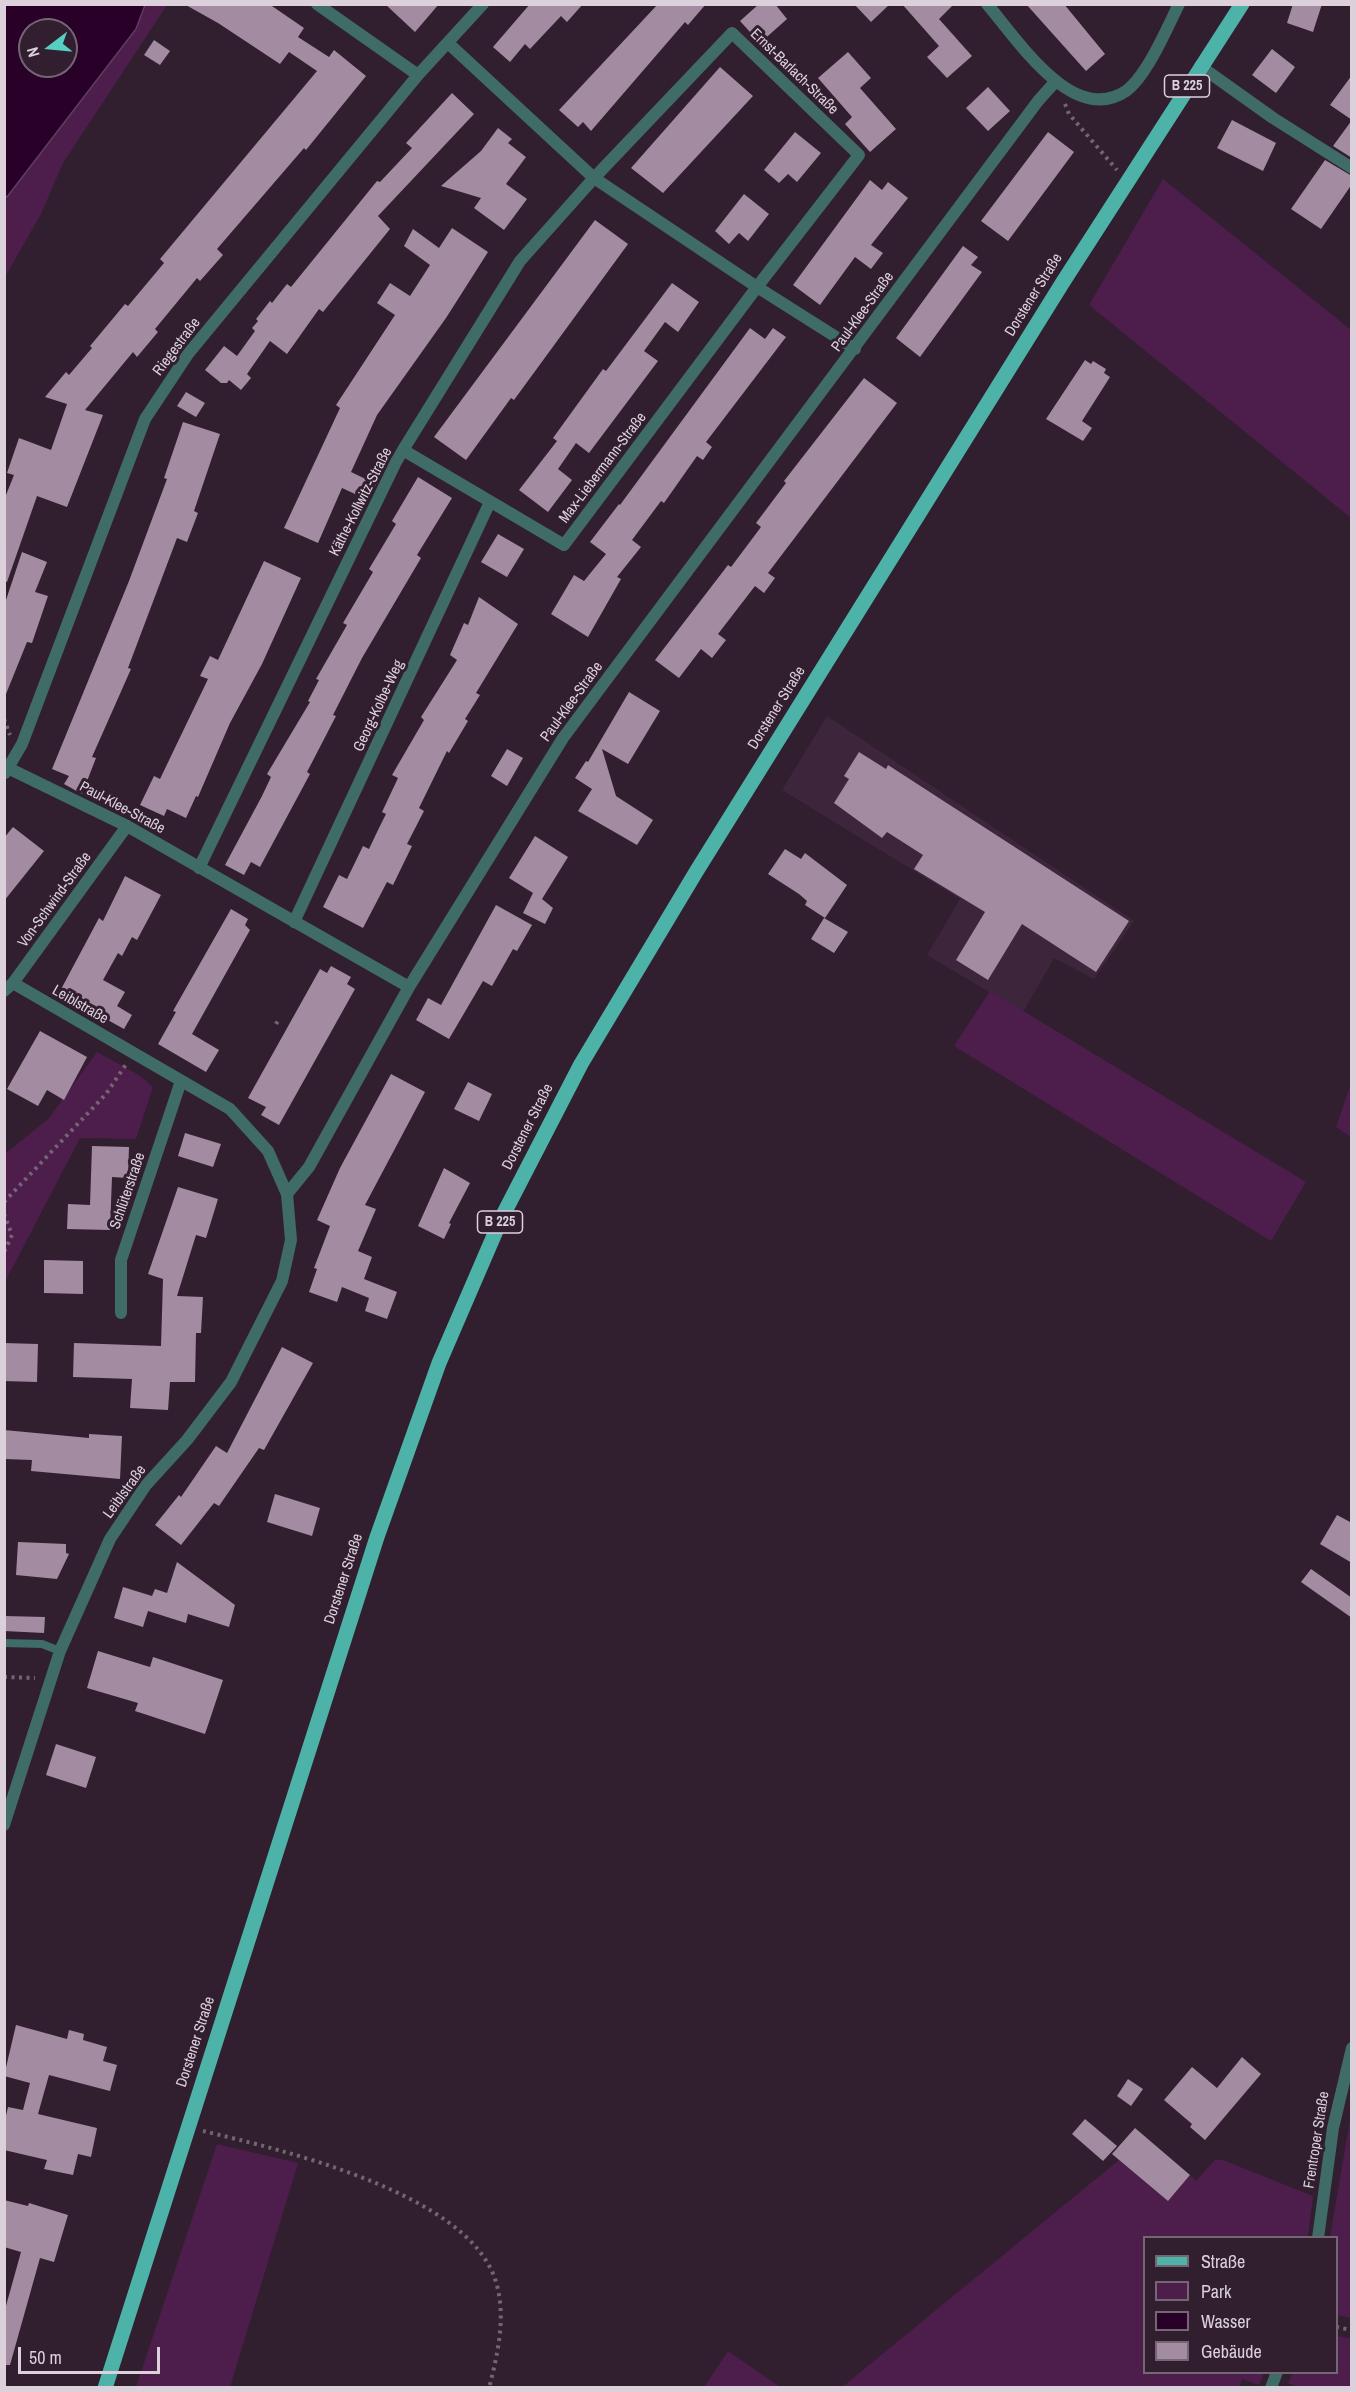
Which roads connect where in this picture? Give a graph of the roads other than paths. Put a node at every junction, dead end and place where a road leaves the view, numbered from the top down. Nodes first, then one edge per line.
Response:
1 (317, 4) edge
2 (483, 4) edge
3 (987, 4) edge
4 (1179, 4) edge
5 (1242, 4) edge
6 (448, 43) junction
7 (1200, 66) junction
8 (418, 75) junction
9 (1056, 83) junction
10 (1352, 168) edge
11 (594, 178) junction
12 (757, 287) junction
13 (855, 349) junction
14 (403, 450) junction
15 (490, 502) junction
16 (6, 771) edge
17 (127, 826) junction
18 (199, 868) junction
19 (294, 922) junction
20 (9, 987) edge
21 (409, 987) junction
22 (181, 1081) junction
23 (287, 1194) junction
24 (121, 1312) dead end
25 (4, 1643) edge
26 (60, 1651) junction
27 (5, 1821) edge
28 (1352, 2048) edge
29 (1317, 2236) edge
30 (1277, 2374) edge
31 (105, 2388) edge
32 (1271, 2388) edge

1 - 8 street
2 - 6 street, Riegestraße
3 - 9 street
4 - 9 street
5 - 7 main road, Dorstener Straße / B 225
6 - 8 street, Riegestraße
6 - 11 street
7 - 10 street
7 - 31 main road, Dorstener Straße / B 225
8 - 16 street, Riegestraße
9 - 13 street, Paul-Klee-Straße
11 - 12 street
11 - 12 street, Ernst-Barlach-Straße
11 - 14 street, Käthe-Kollwitz-Straße
12 - 13 street
12 - 15 street, Max-Liebermann-Straße
13 - 21 street, Paul-Klee-Straße
14 - 15 street, Max-Liebermann-Straße
14 - 18 street, Käthe-Kollwitz-Straße
15 - 19 street, Georg-Kolbe-Weg
16 - 17 street, Paul-Klee-Straße
17 - 18 street, Paul-Klee-Straße
17 - 20 street, Von-Schwind-Straße
18 - 19 street, Paul-Klee-Straße
19 - 21 street, Paul-Klee-Straße
20 - 22 street, Leiblstraße
21 - 23 street
22 - 23 street, Leiblstraße
22 - 24 street, Schlüterstraße
23 - 26 street, Leiblstraße
25 - 26 lane
26 - 27 street, Leiblstraße
28 - 29 street, Frentroper Straße
30 - 32 street

